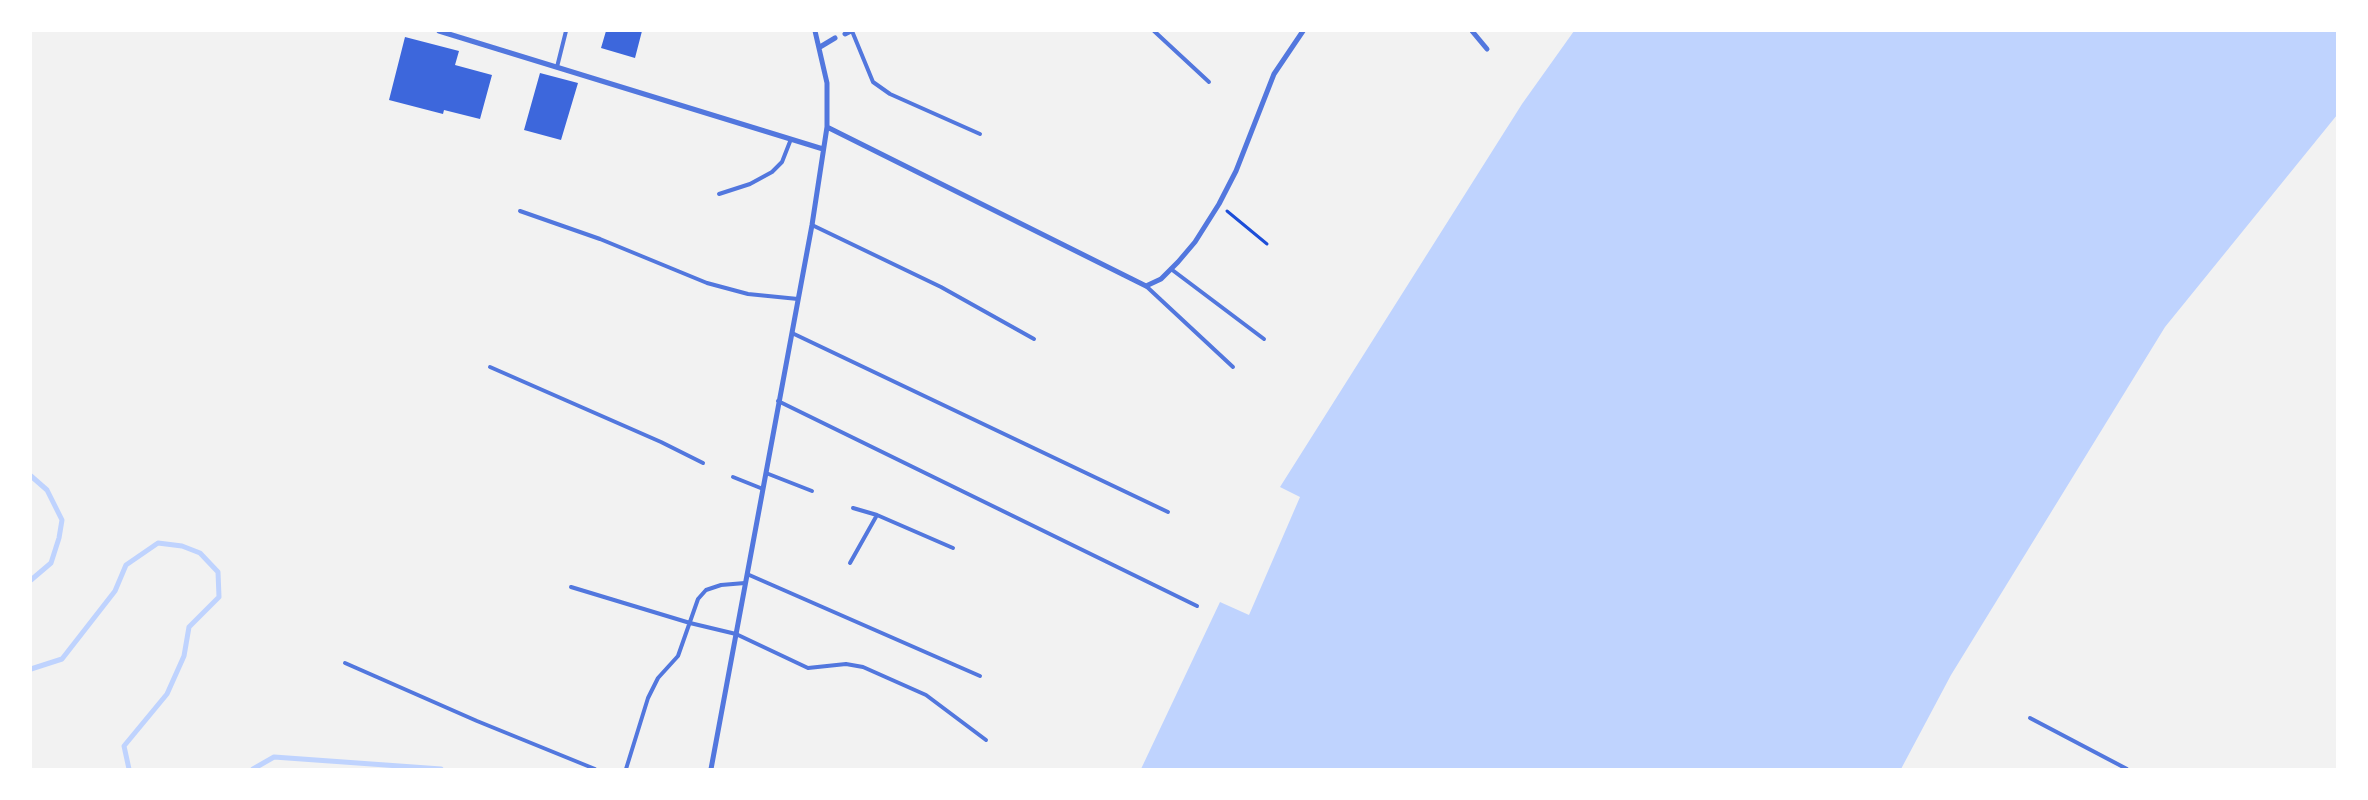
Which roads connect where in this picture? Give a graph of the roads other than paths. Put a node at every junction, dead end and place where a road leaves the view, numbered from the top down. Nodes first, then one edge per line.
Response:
1 (439, 31) edge
2 (566, 31) edge
3 (816, 31) edge
4 (852, 31) edge
5 (1154, 31) edge
6 (1303, 31) edge
7 (1472, 31) edge
8 (845, 34) dead end
9 (835, 38) dead end
10 (820, 47) junction
11 (1487, 49) dead end
12 (557, 67) junction
13 (1209, 82) dead end
14 (827, 128) junction
15 (980, 134) dead end
16 (791, 139) junction
17 (823, 149) junction
18 (719, 194) dead end
19 (520, 211) dead end
20 (812, 225) junction
21 (1171, 269) junction
22 (1146, 286) junction
23 (798, 299) junction
24 (792, 333) junction
25 (1034, 339) dead end
26 (1264, 339) dead end
27 (490, 367) dead end
28 (1233, 367) dead end
29 (778, 401) junction
30 (703, 464) dead end
31 (766, 473) junction
32 (733, 477) dead end
33 (763, 488) junction
34 (812, 491) dead end
35 (853, 508) dead end
36 (1168, 512) dead end
37 (877, 515) junction
38 (952, 548) dead end
39 (850, 563) dead end
40 (747, 574) junction
41 (746, 582) junction
42 (570, 587) dead end
43 (1197, 606) dead end
44 (690, 623) junction
45 (736, 634) junction
46 (345, 663) dead end
47 (980, 676) dead end
48 (2030, 718) dead end
49 (986, 740) dead end
50 (595, 769) edge
51 (626, 769) edge
52 (712, 769) edge
53 (2127, 769) edge

1 - 12 street
2 - 12 lane
3 - 10 street
4 - 8 street
4 - 15 lane
5 - 13 lane
6 - 21 street
7 - 11 street
9 - 10 street
10 - 14 street
12 - 16 street
14 - 17 street
14 - 22 street
16 - 17 street
16 - 18 lane
17 - 20 street
19 - 23 lane
20 - 23 street
20 - 25 lane
21 - 22 street
21 - 26 lane
22 - 28 lane
23 - 24 street
24 - 29 street
24 - 36 lane
27 - 30 lane
29 - 31 street
29 - 43 lane
31 - 33 street
31 - 34 lane
32 - 33 lane
33 - 40 street
35 - 37 lane
37 - 38 lane
37 - 39 lane
40 - 41 street
40 - 47 lane
41 - 44 lane
41 - 45 street
42 - 44 lane
44 - 45 lane
44 - 51 lane
45 - 49 lane
45 - 52 street
46 - 50 lane
48 - 53 lane

